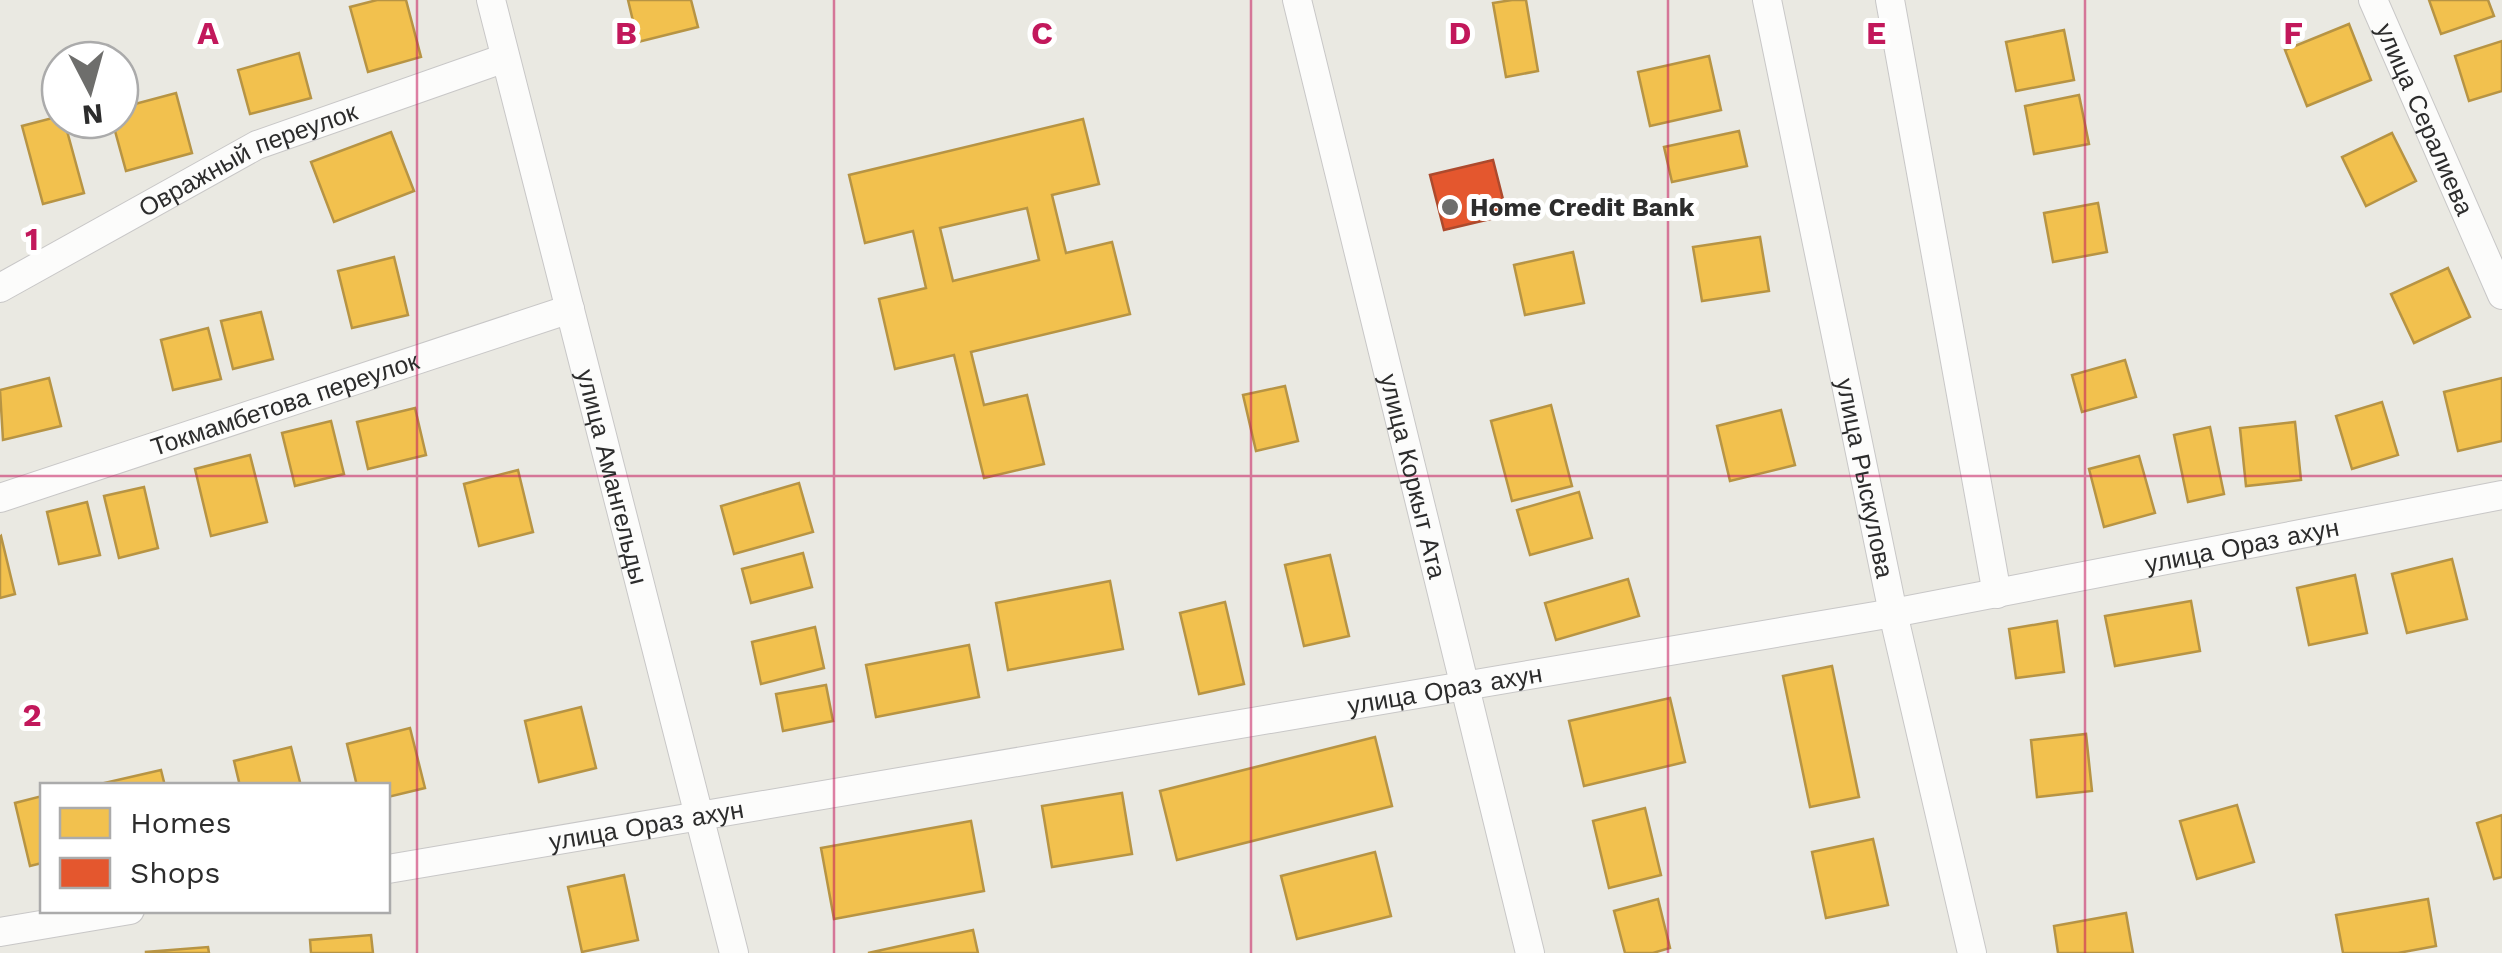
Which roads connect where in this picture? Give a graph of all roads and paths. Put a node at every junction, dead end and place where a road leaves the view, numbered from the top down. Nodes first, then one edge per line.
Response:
1 (491, 0) edge
2 (1297, 0) edge
3 (1767, 0) edge
4 (1890, 0) edge
5 (2373, 0) edge
6 (506, 58) junction
7 (0, 288) edge
8 (2502, 296) edge
9 (570, 310) junction
10 (2502, 496) edge
11 (0, 498) edge
12 (1998, 594) junction
13 (1892, 613) junction
14 (1465, 688) junction
15 (700, 818) junction
16 (390, 868) edge
17 (112, 913) edge
18 (0, 932) edge
19 (734, 953) edge
20 (1530, 953) edge
21 (1972, 953) edge

1 - 6 street, улица Амангельды
2 - 14 street, улица Коркыт Ата
3 - 13 street, улица Рыскулова
4 - 12 street
5 - 8 street, улица Сералиева
6 - 7 street, Овражный переулок
6 - 9 street, улица Амангельды
9 - 11 street, Токмамбетова переулок
9 - 15 street, улица Амангельды
10 - 12 street, улица Ораз ахун
12 - 13 street, улица Ораз ахун
13 - 14 street, улица Ораз ахун
13 - 21 street, улица Рыскулова
14 - 15 street, улица Ораз ахун
14 - 20 street, улица Коркыт Ата
15 - 16 street, улица Ораз ахун
15 - 19 street, улица Амангельды
17 - 18 street

